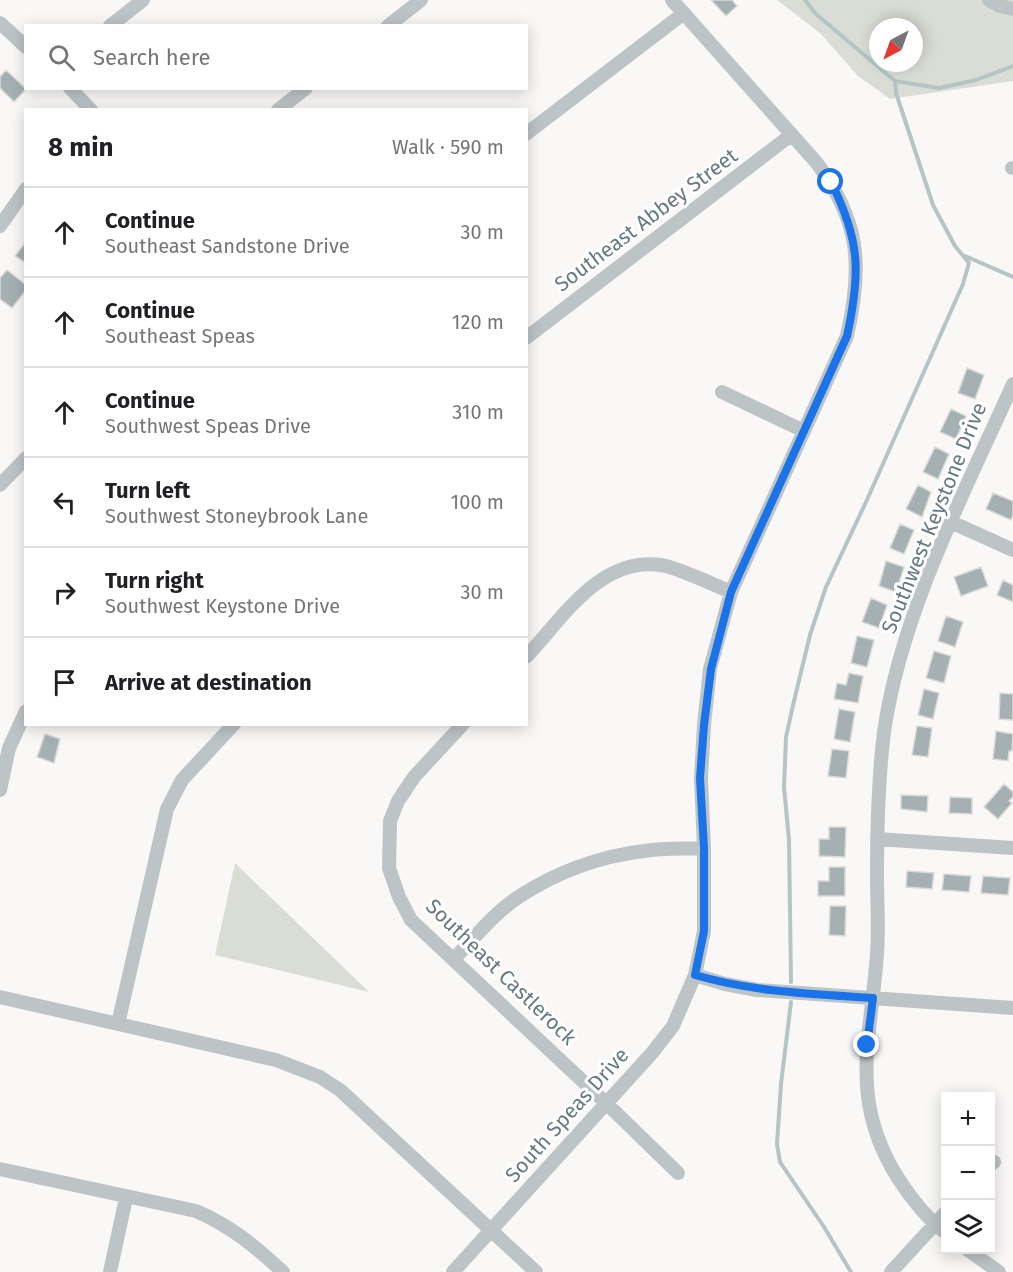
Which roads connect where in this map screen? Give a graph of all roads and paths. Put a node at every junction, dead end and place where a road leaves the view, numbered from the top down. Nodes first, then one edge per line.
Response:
1 (143, 0) edge
2 (421, 0) edge
3 (672, 0) edge
4 (989, 0) edge
5 (1013, 9) edge
6 (684, 13) junction
7 (0, 23) edge
8 (113, 24) edge
9 (391, 24) edge
10 (24, 44) edge
11 (72, 90) edge
12 (303, 90) edge
13 (89, 108) edge
14 (281, 108) edge
15 (528, 132) edge
16 (791, 135) junction
17 (24, 192) edge
18 (0, 226) edge
19 (528, 336) edge
20 (1013, 384) edge
21 (722, 392) dead end
22 (804, 431) junction
23 (24, 460) edge
24 (0, 485) edge
25 (951, 522) junction
26 (1013, 550) edge
27 (731, 592) junction
28 (528, 655) edge
29 (24, 715) edge
30 (232, 726) edge
31 (461, 726) edge
32 (0, 790) edge
33 (877, 839) junction
34 (704, 848) junction
35 (1013, 848) edge
36 (454, 959) junction
37 (695, 975) junction
38 (0, 997) edge
39 (873, 998) junction
40 (1013, 1008) edge
41 (118, 1023) junction
42 (606, 1102) junction
43 (0, 1169) edge
44 (678, 1173) dead end
45 (126, 1198) junction
46 (940, 1228) edge
47 (492, 1230) junction
48 (974, 1254) edge
49 (110, 1272) edge
50 (283, 1272) edge
51 (453, 1272) edge
52 (536, 1272) edge
53 (891, 1272) edge
54 (999, 1272) edge

1 - 8 street
2 - 9 street
3 - 6 street, South Speas Drive
4 - 5 street
6 - 15 street
6 - 16 street, South Speas Drive
7 - 10 street
11 - 13 street
12 - 14 street
16 - 19 street, Southeast Abbey Street
16 - 22 street, South Speas Drive
17 - 18 street
20 - 25 street, Southwest Keystone Drive
21 - 22 street
22 - 27 street, South Speas Drive
23 - 24 street
25 - 26 street
25 - 33 street, Southwest Keystone Drive
27 - 28 street
27 - 34 street, South Speas Drive
29 - 32 street
30 - 41 street
31 - 36 street, Southeast Castlerock
33 - 35 street
33 - 39 street, Southwest Keystone Drive
34 - 36 street
34 - 37 street, South Speas Drive
36 - 42 street, Southeast Castlerock
37 - 39 street
37 - 42 street, South Speas Drive
38 - 41 street
39 - 40 street
39 - 46 street, Southwest Keystone Drive
41 - 47 street
42 - 44 street, Southeast Castlerock
42 - 47 street, South Speas Drive
43 - 45 street
45 - 49 street
45 - 50 street
46 - 53 street
47 - 51 street, South Speas Drive
47 - 52 street
48 - 54 street

